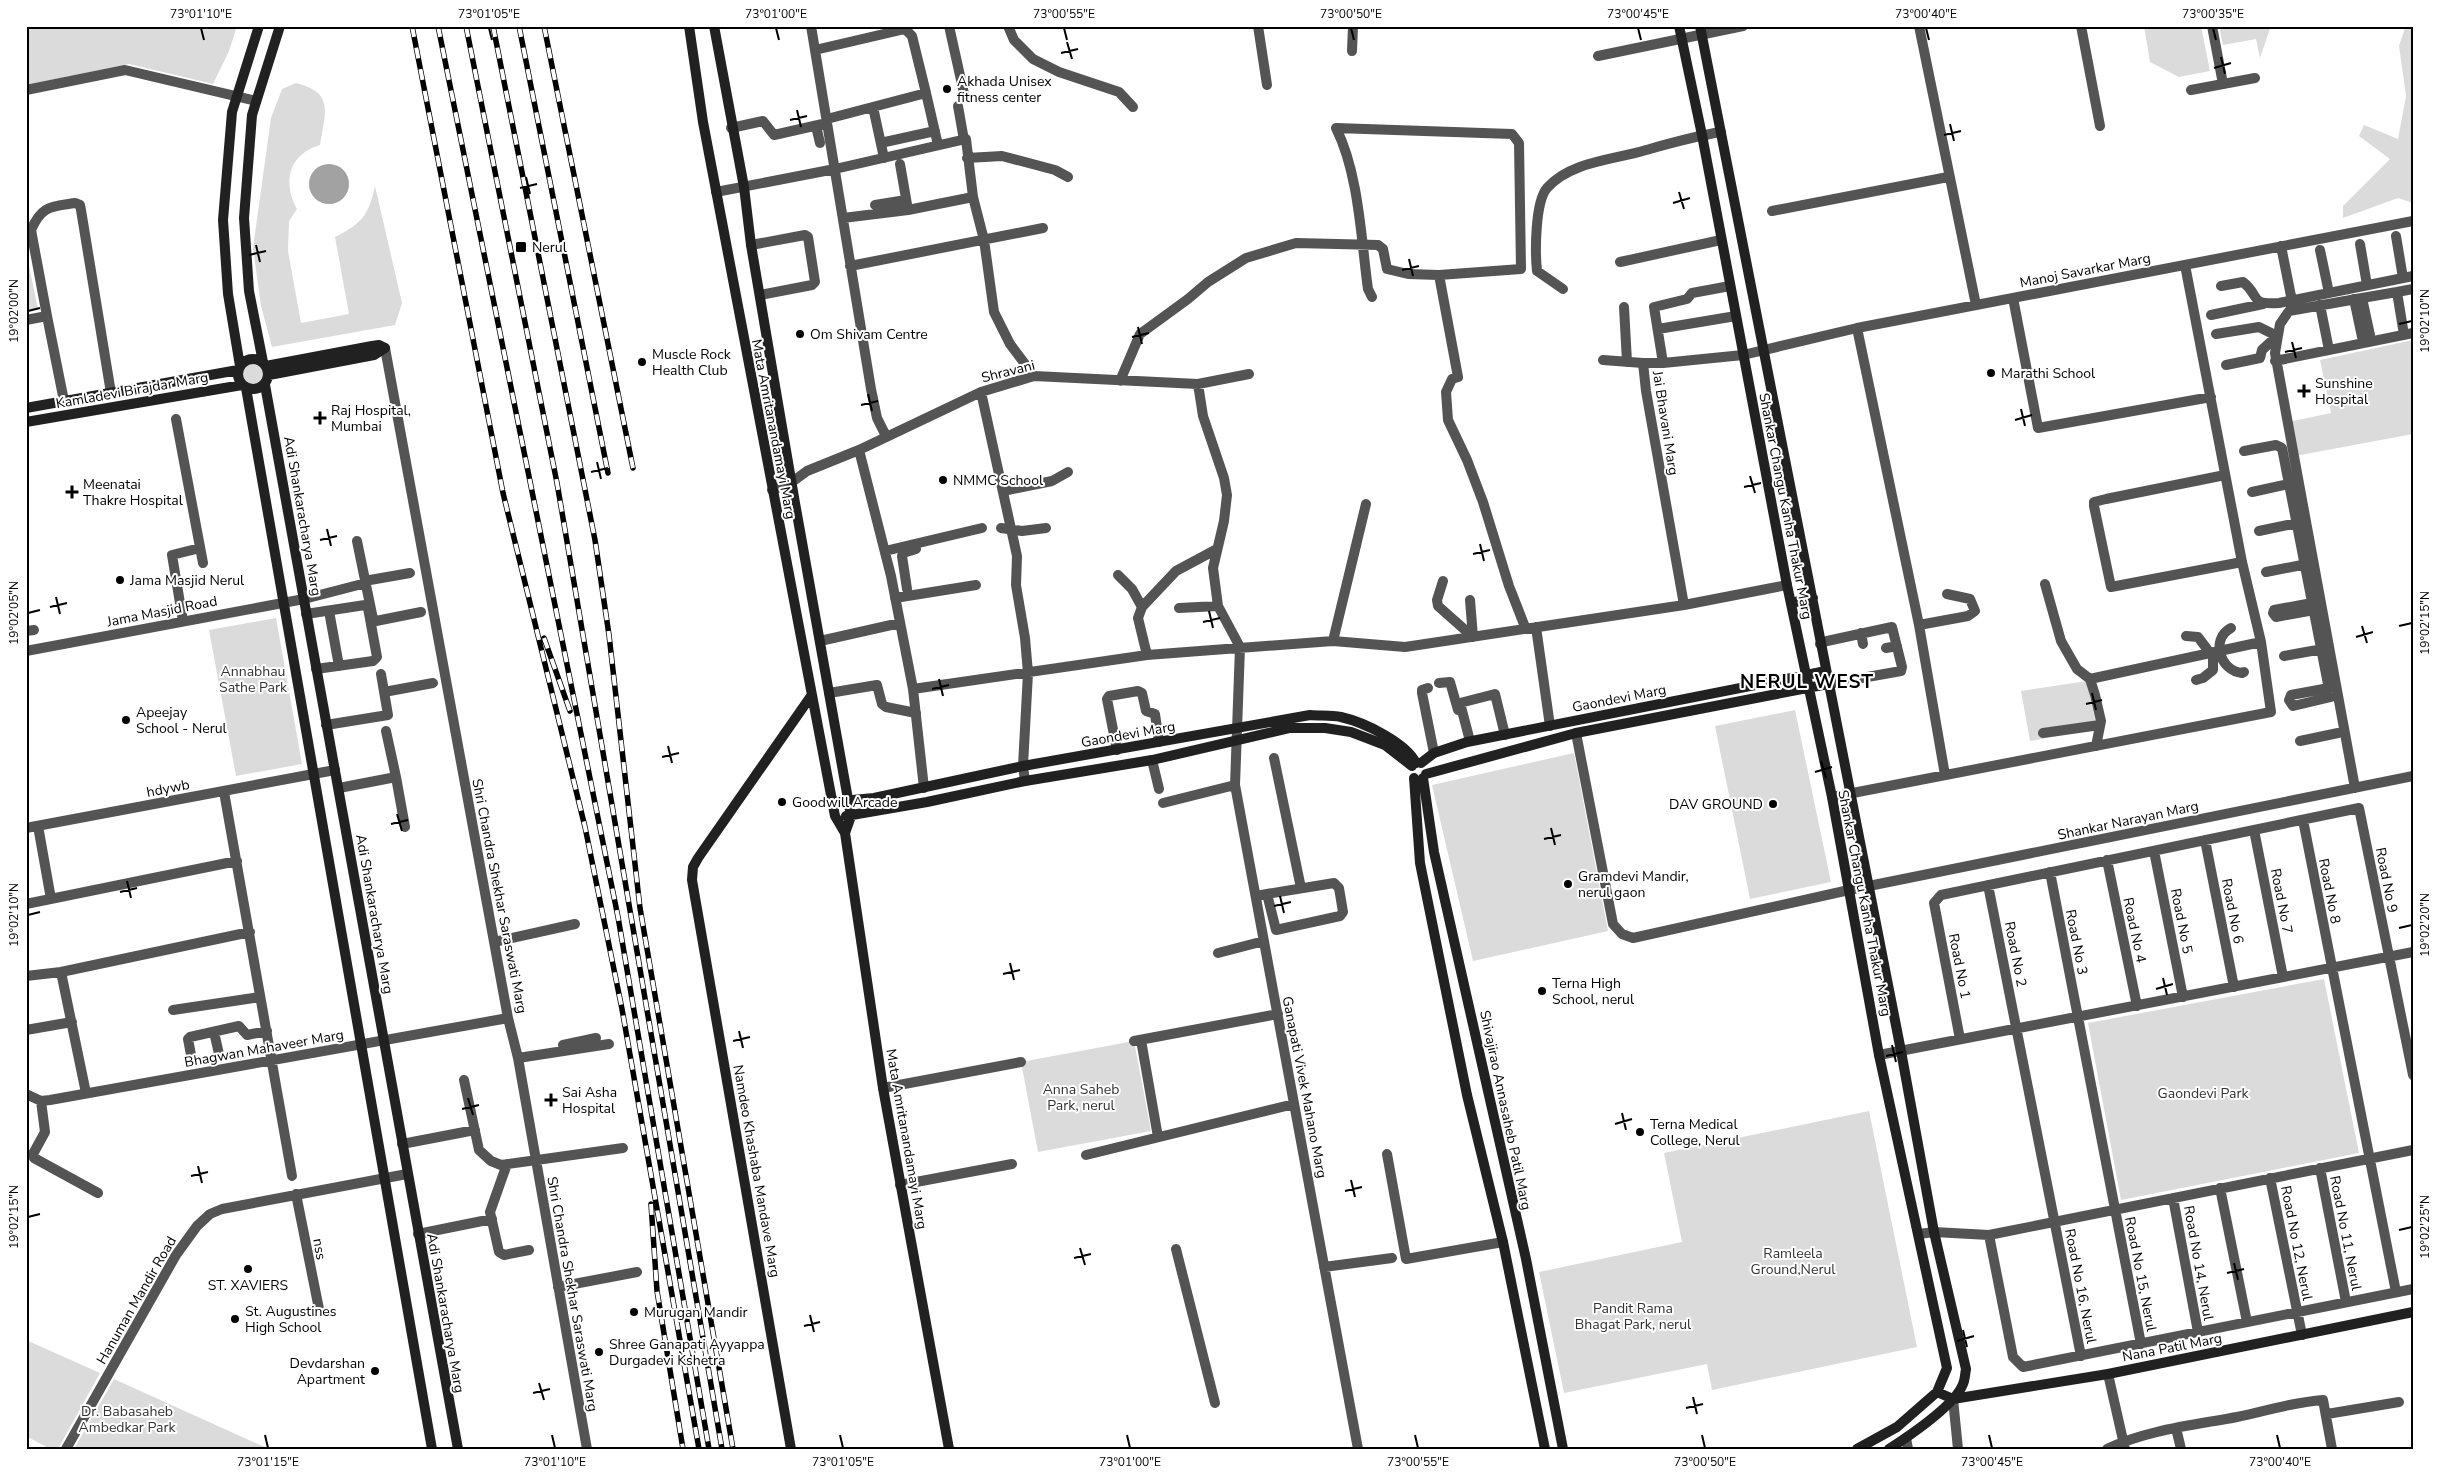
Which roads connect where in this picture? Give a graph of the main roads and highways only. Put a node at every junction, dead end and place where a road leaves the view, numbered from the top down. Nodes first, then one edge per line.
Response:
1 (259, 26) edge
2 (280, 26) edge
3 (689, 26) edge
4 (714, 26) edge
5 (1679, 26) edge
6 (1701, 30) edge
7 (385, 348) road end
8 (239, 368) junction
9 (266, 372) junction
10 (244, 387) junction
11 (26, 408) edge
12 (26, 422) edge
13 (1812, 598) junction
14 (1791, 603) junction
15 (1826, 671) junction
16 (1807, 675) junction
17 (1828, 684) junction
18 (1809, 689) junction
19 (810, 696) junction
20 (1416, 764) junction
21 (1421, 777) junction
22 (848, 800) junction
23 (832, 802) junction
24 (835, 816) junction
25 (851, 816) junction
26 (845, 832) junction
27 (2413, 1312) edge
28 (1937, 1392) junction
29 (1953, 1399) junction
30 (1907, 1444) edge
31 (432, 1449) edge
32 (458, 1449) edge
33 (791, 1449) edge
34 (949, 1449) edge
35 (1545, 1449) edge
36 (1563, 1449) edge
37 (1857, 1449) edge
38 (1889, 1449) edge

1 - 8 main road
2 - 9 main road, Adi Shankaracharya Marg
3 - 19 main road, Mata Amritanandamayi Marg
4 - 22 main road, Mata Amritanandamayi Marg
5 - 14 main road, Shankar Changu Kanha Thakur Marg
6 - 13 main road, Shankar Changu Kanha Thakur Marg
7 - 9 main road, Shri Chandra Shekhar Saraswati Marg
8 - 9 main road, Kamladevi Birajdar Marg
8 - 10 main road
8 - 11 main road, Kamladevi Birajdar Marg
9 - 10 main road, Kamladevi Birajdar Marg
9 - 32 main road, Adi Shankaracharya Marg
10 - 12 main road, Kamladevi Birajdar Marg
10 - 31 main road
13 - 14 main road
13 - 15 main road, Shankar Changu Kanha Thakur Marg
14 - 16 main road, Shankar Changu Kanha Thakur Marg
15 - 16 main road, Gaondevi Marg
15 - 17 main road, Shankar Changu Kanha Thakur Marg
16 - 18 main road, Shankar Changu Kanha Thakur Marg
16 - 20 main road, Gaondevi Marg
17 - 18 main road, Gaondevi Marg
17 - 29 main road, Shankar Changu Kanha Thakur Marg
18 - 21 main road, Gaondevi Marg
18 - 28 main road, Shankar Changu Kanha Thakur Marg
19 - 23 main road, Mata Amritanandamayi Marg
19 - 33 main road, Namdeo Khashaba Mandave Marg
20 - 21 main road
20 - 21 main road
20 - 22 main road, Gaondevi Marg
20 - 25 main road, Gaondevi Marg
21 - 35 main road
21 - 36 main road, Shivajirao Annasaheb Patil Marg
22 - 23 main road, Gaondevi Marg
22 - 25 main road, Mata Amritanandamayi Marg
23 - 24 main road, Mata Amritanandamayi Marg
24 - 25 main road, Gaondevi Marg
24 - 26 main road, Mata Amritanandamayi Marg
25 - 26 main road, Mata Amritanandamayi Marg
26 - 34 main road, Mata Amritanandamayi Marg
27 - 29 main road, Nana Patil Marg
28 - 29 main road
28 - 37 main road, Shankar Changu Kanha Thakur Marg
29 - 30 main road, Shankar Changu Kanha Thakur Marg
30 - 38 main road, Shankar Changu Kanha Thakur Marg

